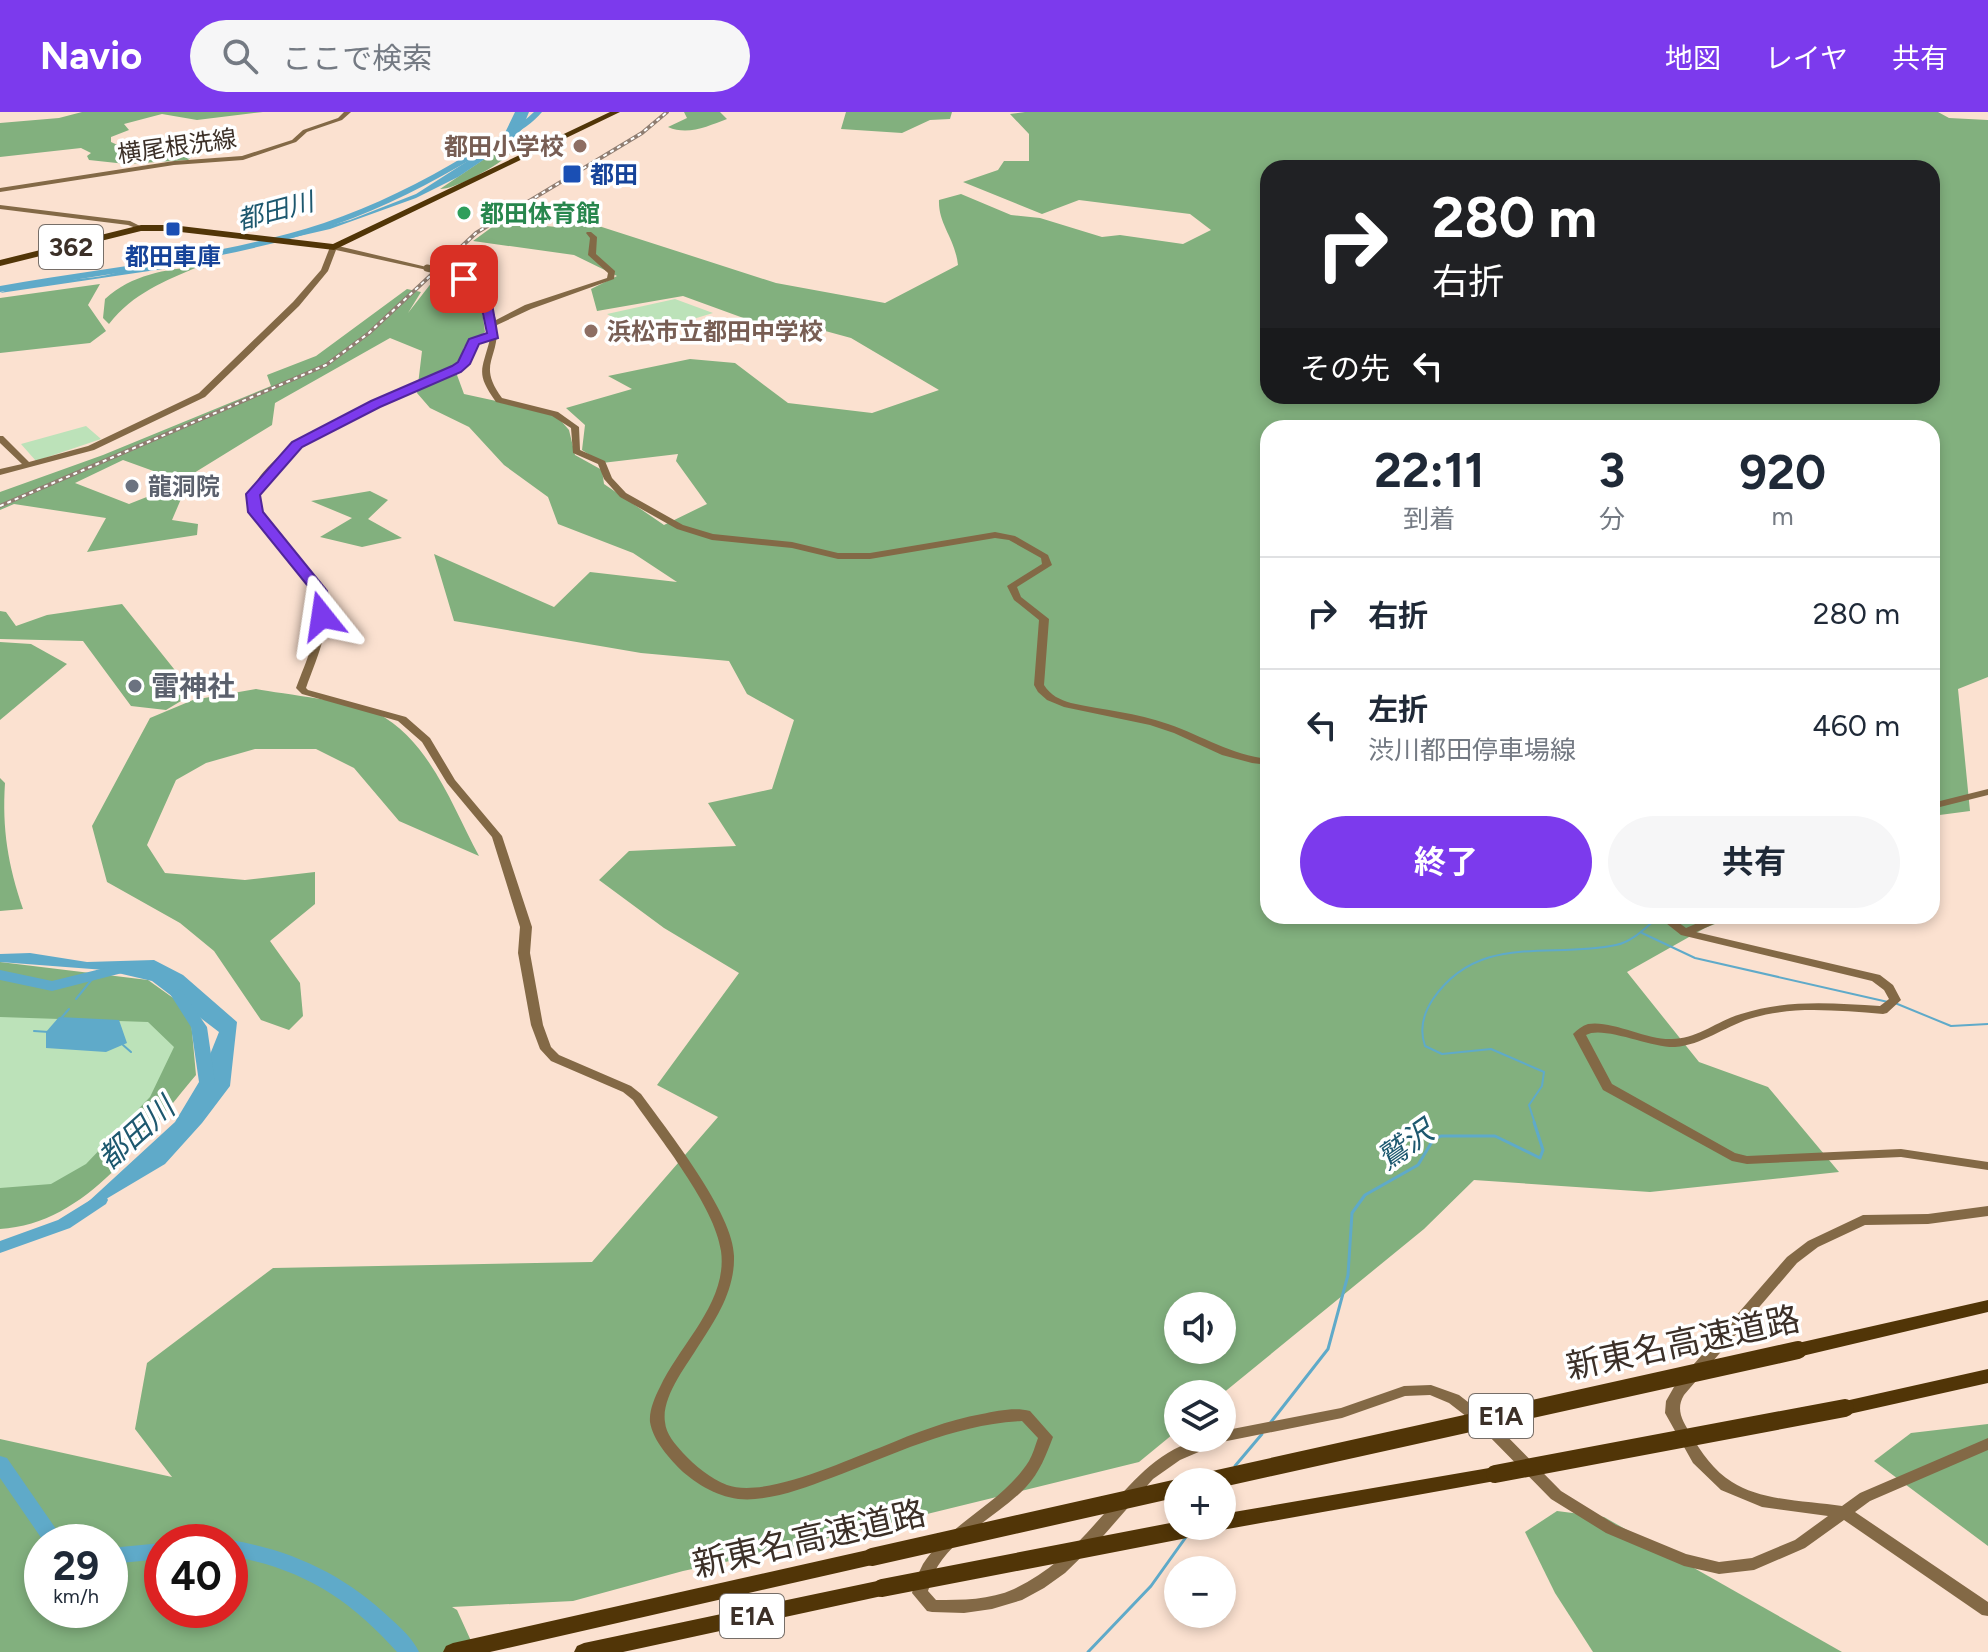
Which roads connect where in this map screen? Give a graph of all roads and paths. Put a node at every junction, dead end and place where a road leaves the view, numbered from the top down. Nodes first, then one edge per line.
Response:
1 (348, 112) edge
2 (616, 112) edge
3 (0, 190) edge
4 (0, 207) edge
5 (141, 228) junction
6 (589, 233) dead end
7 (334, 247) junction
8 (0, 263) edge
9 (493, 330) junction
10 (0, 438) edge
11 (28, 465) junction
12 (0, 472) edge
13 (1260, 762) edge
14 (1988, 792) edge
15 (1940, 804) edge
16 (1673, 924) edge
17 (1705, 924) edge
18 (1685, 933) junction
19 (1988, 1166) edge
20 (1988, 1211) edge
21 (1988, 1306) edge
22 (1988, 1376) edge
23 (1236, 1434) edge
24 (1988, 1444) edge
25 (1184, 1452) edge
26 (1236, 1475) edge
27 (1164, 1491) edge
28 (1843, 1512) junction
29 (1236, 1520) edge
30 (1164, 1533) edge
31 (1988, 1610) edge
32 (453, 1652) edge
33 (584, 1652) edge

1 - 3 street, 横尾根洗線
2 - 7 highway
4 - 5 street
5 - 7 highway, 362
5 - 8 highway, 362
6 - 9 street
7 - 9 street, bridge
7 - 11 street
9 - 13 street
9 - 25 street
10 - 11 street
11 - 12 street
14 - 15 street
16 - 18 street
17 - 18 street
18 - 19 street
20 - 28 street
21 - 26 highway, 新東名高速道路 / E1A, bridge
22 - 29 highway, E1A, bridge
23 - 28 street
24 - 28 street
27 - 32 highway, 新東名高速道路 / E1A, bridge
28 - 31 street
30 - 33 highway, 新東名高速道路 / E1A, bridge

